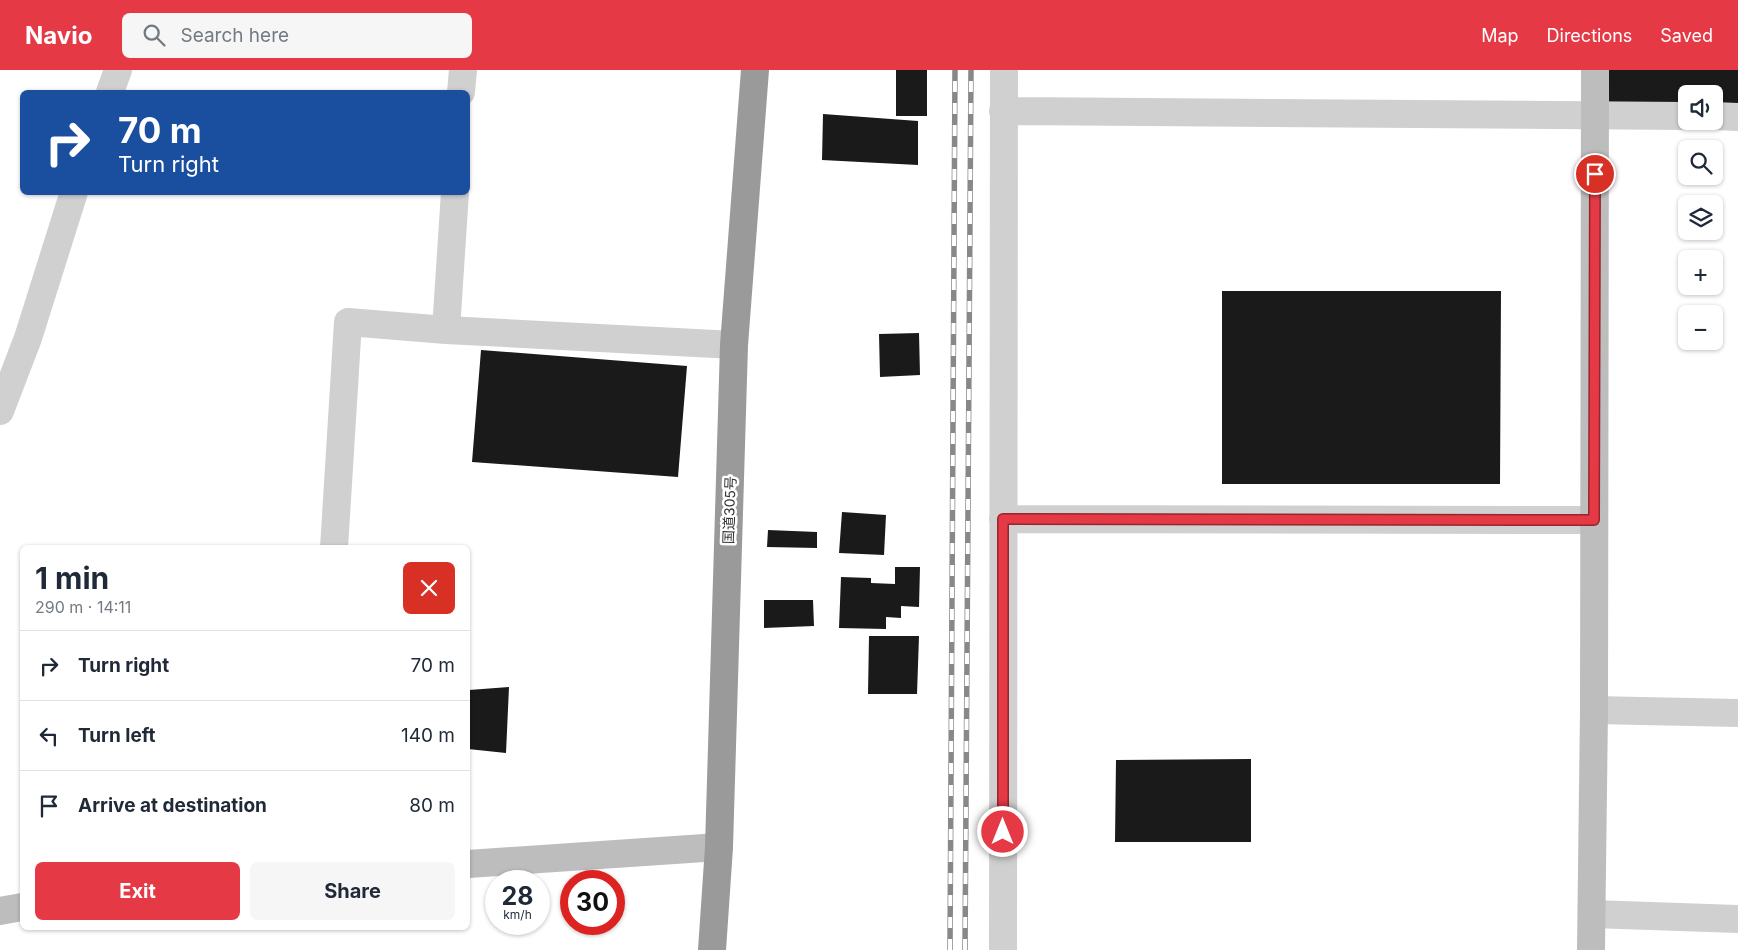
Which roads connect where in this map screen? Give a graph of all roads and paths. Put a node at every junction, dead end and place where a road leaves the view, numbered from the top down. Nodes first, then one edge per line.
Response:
1 (118, 70) edge
2 (463, 70) edge
3 (755, 70) edge
4 (1004, 70) edge
5 (1595, 70) edge
6 (111, 90) edge
7 (461, 90) edge
8 (1003, 111) junction
9 (1595, 116) junction
10 (1678, 116) edge
11 (1723, 116) edge
12 (1738, 116) edge
13 (73, 195) edge
14 (455, 195) edge
15 (446, 330) junction
16 (734, 345) junction
17 (0, 411) edge
18 (1003, 519) junction
19 (1594, 520) junction
20 (334, 545) edge
21 (1594, 710) junction
22 (1738, 712) edge
23 (719, 847) junction
24 (470, 864) edge
25 (20, 907) edge
26 (0, 911) edge
27 (1592, 914) junction
28 (1738, 918) edge
29 (712, 950) edge
30 (1003, 950) edge
31 (1591, 950) edge

1 - 6 street
2 - 7 street
3 - 16 highway, 国道305号
4 - 8 street
5 - 9 street
8 - 9 street
8 - 18 street
9 - 10 street
9 - 19 street
11 - 12 street
13 - 17 street
14 - 15 street
15 - 16 street
15 - 20 street
16 - 23 highway, 国道305号
18 - 19 street
18 - 30 street
19 - 21 street
21 - 22 street
21 - 27 street
23 - 24 street
23 - 29 highway, 国道305号
25 - 26 street
27 - 28 street
27 - 31 street

